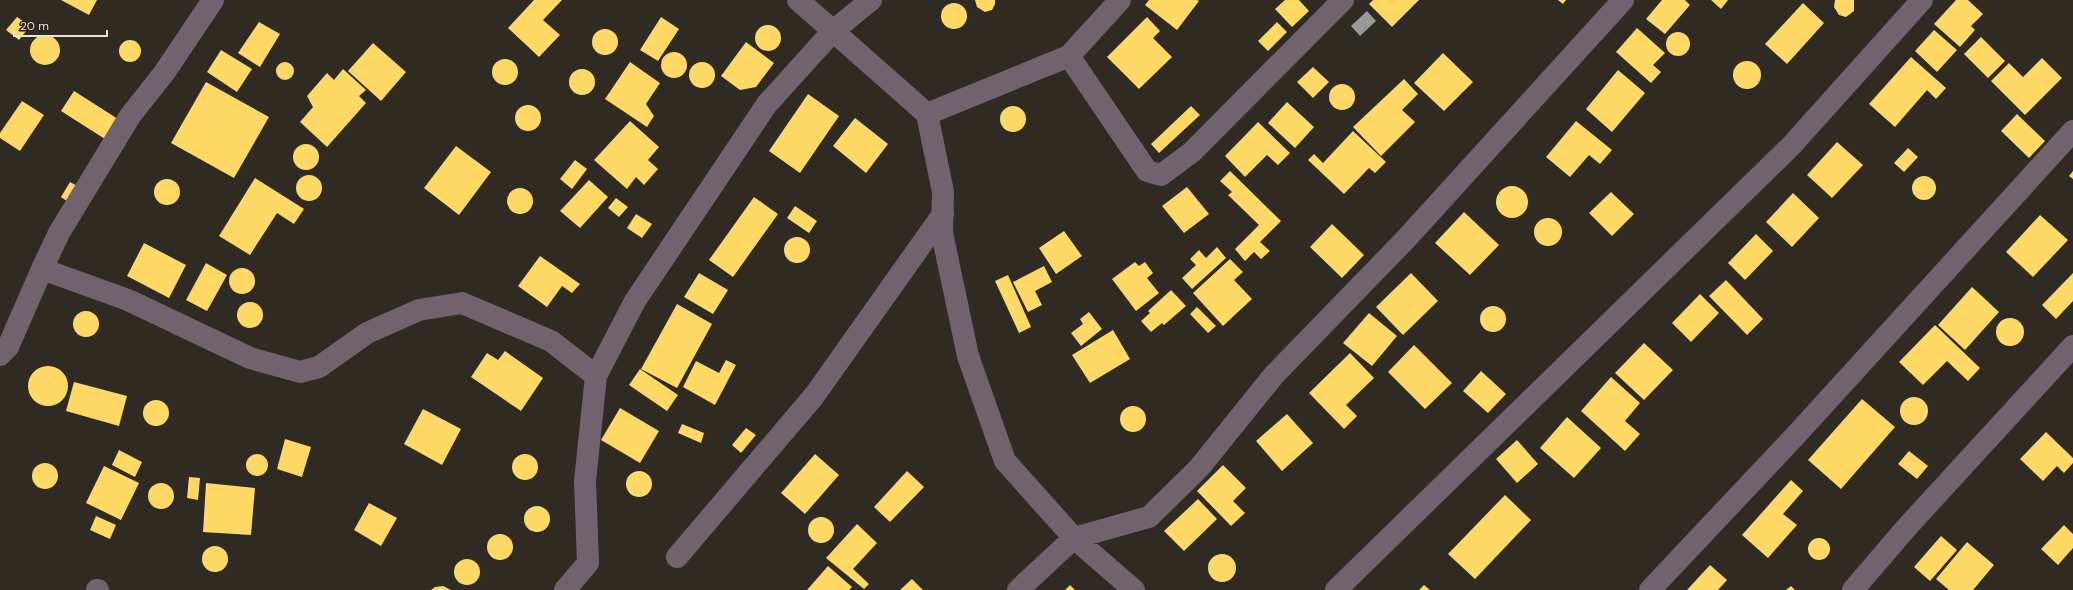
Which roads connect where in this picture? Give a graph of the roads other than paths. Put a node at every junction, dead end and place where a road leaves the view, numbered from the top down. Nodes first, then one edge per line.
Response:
1 (213, 0) edge
2 (798, 0) edge
3 (871, 0) edge
4 (1120, 0) edge
5 (1343, 0) edge
6 (1623, 0) edge
7 (1922, 0) edge
8 (833, 31) junction
9 (1069, 56) junction
10 (927, 114) junction
11 (2073, 131) edge
12 (943, 214) junction
13 (42, 269) junction
14 (2073, 346) edge
15 (0, 355) edge
16 (596, 376) junction
17 (1074, 538) junction
18 (677, 557) dead end
19 (565, 590) edge
20 (1018, 590) edge
21 (1134, 590) edge
22 (1336, 590) edge
23 (1650, 590) edge
24 (1853, 590) edge

1 - 13 street
2 - 8 street
3 - 8 street
4 - 9 street
5 - 9 street
6 - 17 street
7 - 22 street
8 - 10 street
8 - 16 street
9 - 10 street
10 - 12 street
11 - 23 street
12 - 17 street
12 - 18 street
13 - 15 street
13 - 16 street
14 - 24 street
16 - 19 street
17 - 20 street
17 - 21 street

